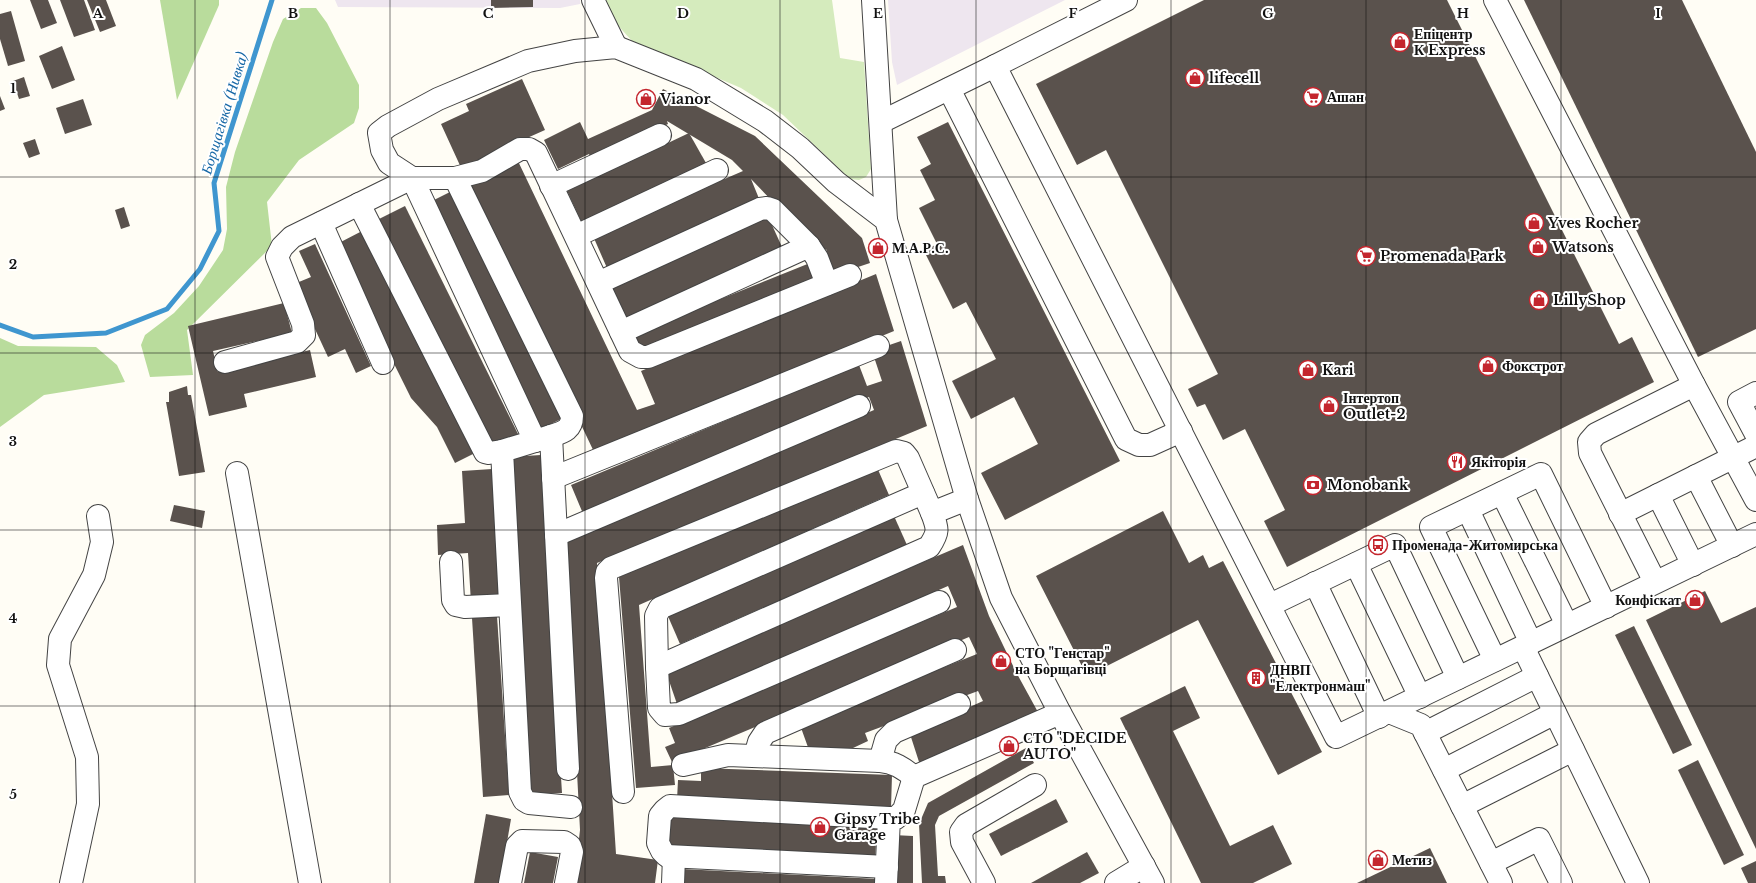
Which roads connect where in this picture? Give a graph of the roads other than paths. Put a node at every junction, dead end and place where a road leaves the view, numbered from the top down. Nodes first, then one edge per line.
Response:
1 (593, 0) edge
2 (873, 0) edge
3 (1126, 0) edge
4 (1495, 0) edge
5 (616, 47) junction
6 (995, 66) junction
7 (949, 89) junction
8 (881, 122) junction
9 (660, 135) dead end
10 (717, 170) dead end
11 (412, 178) junction
12 (456, 178) junction
13 (552, 186) junction
14 (359, 204) junction
15 (886, 220) junction
16 (321, 223) junction
17 (576, 236) junction
18 (809, 246) junction
19 (850, 276) dead end
20 (598, 283) junction
21 (827, 284) junction
22 (621, 332) junction
23 (878, 346) dead end
24 (225, 362) dead end
25 (383, 363) dead end
26 (1694, 385) junction
27 (1756, 393) edge
28 (859, 406) dead end
29 (1181, 431) junction
30 (1756, 434) edge
31 (543, 439) junction
32 (1756, 446) edge
33 (502, 451) junction
34 (1732, 458) junction
35 (237, 473) dead end
36 (1696, 476) junction
37 (553, 478) junction
38 (1502, 493) junction
39 (1658, 495) junction
40 (967, 499) junction
41 (1756, 500) edge
42 (928, 503) junction
43 (1468, 510) junction
44 (1620, 514) junction
45 (98, 516) dead end
46 (1756, 534) edge
47 (556, 536) junction
48 (1732, 546) junction
49 (451, 562) dead end
50 (1356, 564) junction
51 (1693, 565) junction
52 (1655, 582) junction
53 (1315, 583) junction
54 (939, 602) dead end
55 (510, 605) junction
56 (1270, 605) junction
57 (1606, 607) junction
58 (1567, 626) junction
59 (1527, 645) junction
60 (954, 650) dead end
61 (1495, 660) junction
62 (657, 667) junction
63 (1537, 676) junction
64 (1458, 678) junction
65 (1426, 694) junction
66 (959, 704) dead end
67 (1060, 713) junction
68 (1555, 713) junction
69 (1384, 714) junction
70 (1423, 729) junction
71 (1573, 750) junction
72 (755, 756) junction
73 (880, 761) junction
74 (683, 765) dead end
75 (568, 769) dead end
76 (1444, 770) junction
77 (914, 777) junction
78 (1035, 785) dead end
79 (623, 792) dead end
80 (1462, 806) junction
81 (571, 807) dead end
82 (889, 818) junction
83 (674, 857) junction
84 (1491, 863) junction
85 (886, 875) edge
86 (1148, 875) edge
87 (1553, 881) edge
88 (71, 883) edge
89 (310, 883) edge
90 (510, 883) edge
91 (566, 883) edge
92 (673, 883) edge
93 (984, 883) edge
94 (1116, 883) edge
95 (1501, 883) edge
96 (1638, 883) edge

1 - 5 street
2 - 8 street
3 - 6 street
4 - 26 street
5 - 11 street
5 - 15 street
6 - 7 street
6 - 29 street
7 - 8 street
7 - 29 street
8 - 15 street
9 - 13 street
10 - 17 street
11 - 12 street
11 - 14 street
11 - 31 street
12 - 13 street
12 - 31 street
13 - 17 street
14 - 16 street
14 - 33 street
15 - 40 street
16 - 24 street
16 - 25 street
17 - 20 street
18 - 20 street
18 - 21 street
18 - 22 street
19 - 21 street
20 - 22 street
21 - 22 street
23 - 37 street
26 - 34 street
26 - 44 street
27 - 30 street
28 - 47 street
29 - 56 street
31 - 33 street
31 - 37 street
32 - 34 street
33 - 55 street
34 - 36 street
34 - 41 street
35 - 89 street
36 - 39 street
36 - 48 street
37 - 47 street
38 - 43 street
38 - 57 street
38 - 58 street
39 - 44 street
39 - 51 street
40 - 42 street
40 - 67 street
42 - 62 street
42 - 62 street
42 - 79 street
43 - 59 street
43 - 61 street
44 - 52 street
45 - 88 street
46 - 48 street
47 - 75 street
48 - 51 street
49 - 55 street
50 - 53 street
50 - 64 street
50 - 65 street
51 - 52 street
52 - 57 street
53 - 56 street
53 - 69 street
54 - 62 street
55 - 81 street
56 - 69 street
57 - 58 street
58 - 59 street
59 - 61 street
59 - 63 street
60 - 72 street
61 - 64 street
63 - 68 street
63 - 70 street
64 - 65 street
65 - 69 street
65 - 70 street
66 - 73 street
67 - 77 street
67 - 86 street
68 - 71 street
68 - 76 street
69 - 70 street
70 - 76 street
71 - 80 street
71 - 96 street
72 - 73 street
72 - 74 street
73 - 77 street
76 - 80 street
77 - 82 street
78 - 93 street
80 - 84 street
82 - 83 street
82 - 85 street
83 - 85 street
83 - 92 street
84 - 87 street
84 - 95 street
86 - 94 street
90 - 91 street

